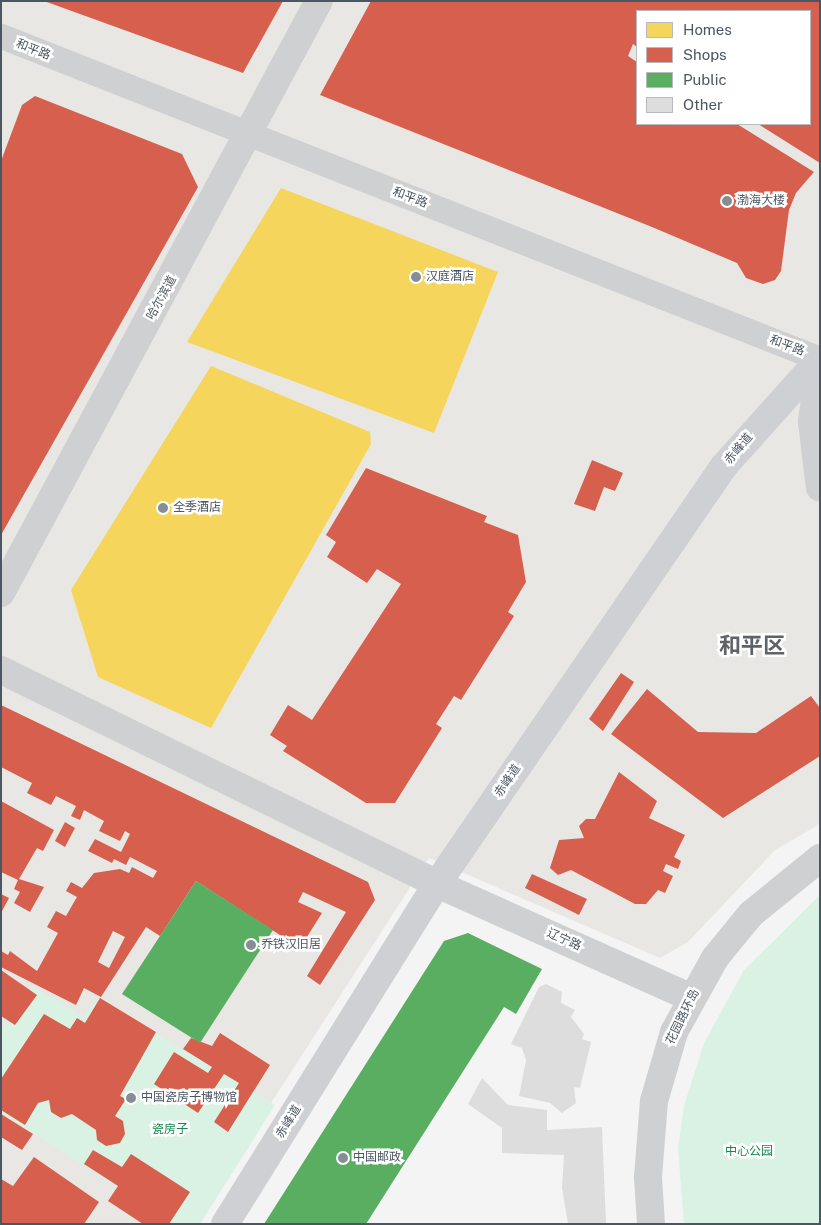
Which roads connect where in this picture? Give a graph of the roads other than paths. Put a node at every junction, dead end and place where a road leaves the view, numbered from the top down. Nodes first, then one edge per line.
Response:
1 (319, 1) edge
2 (1, 36) edge
3 (251, 136) junction
4 (820, 360) edge
5 (820, 488) edge
6 (1, 593) edge
7 (1, 670) edge
8 (820, 858) edge
9 (437, 884) junction
10 (690, 997) junction
11 (225, 1224) edge
12 (651, 1224) edge

1 - 3 street, 哈尔滨道
2 - 3 street, 和平路
3 - 4 street, 和平路
3 - 6 street, 哈尔滨道
4 - 5 street
4 - 9 main road, 赤峰道
7 - 9 street, 辽宁路
8 - 10 street, 花园路环岛
9 - 10 street, 辽宁路
9 - 11 main road, 赤峰道
10 - 12 street, 花园路环岛

